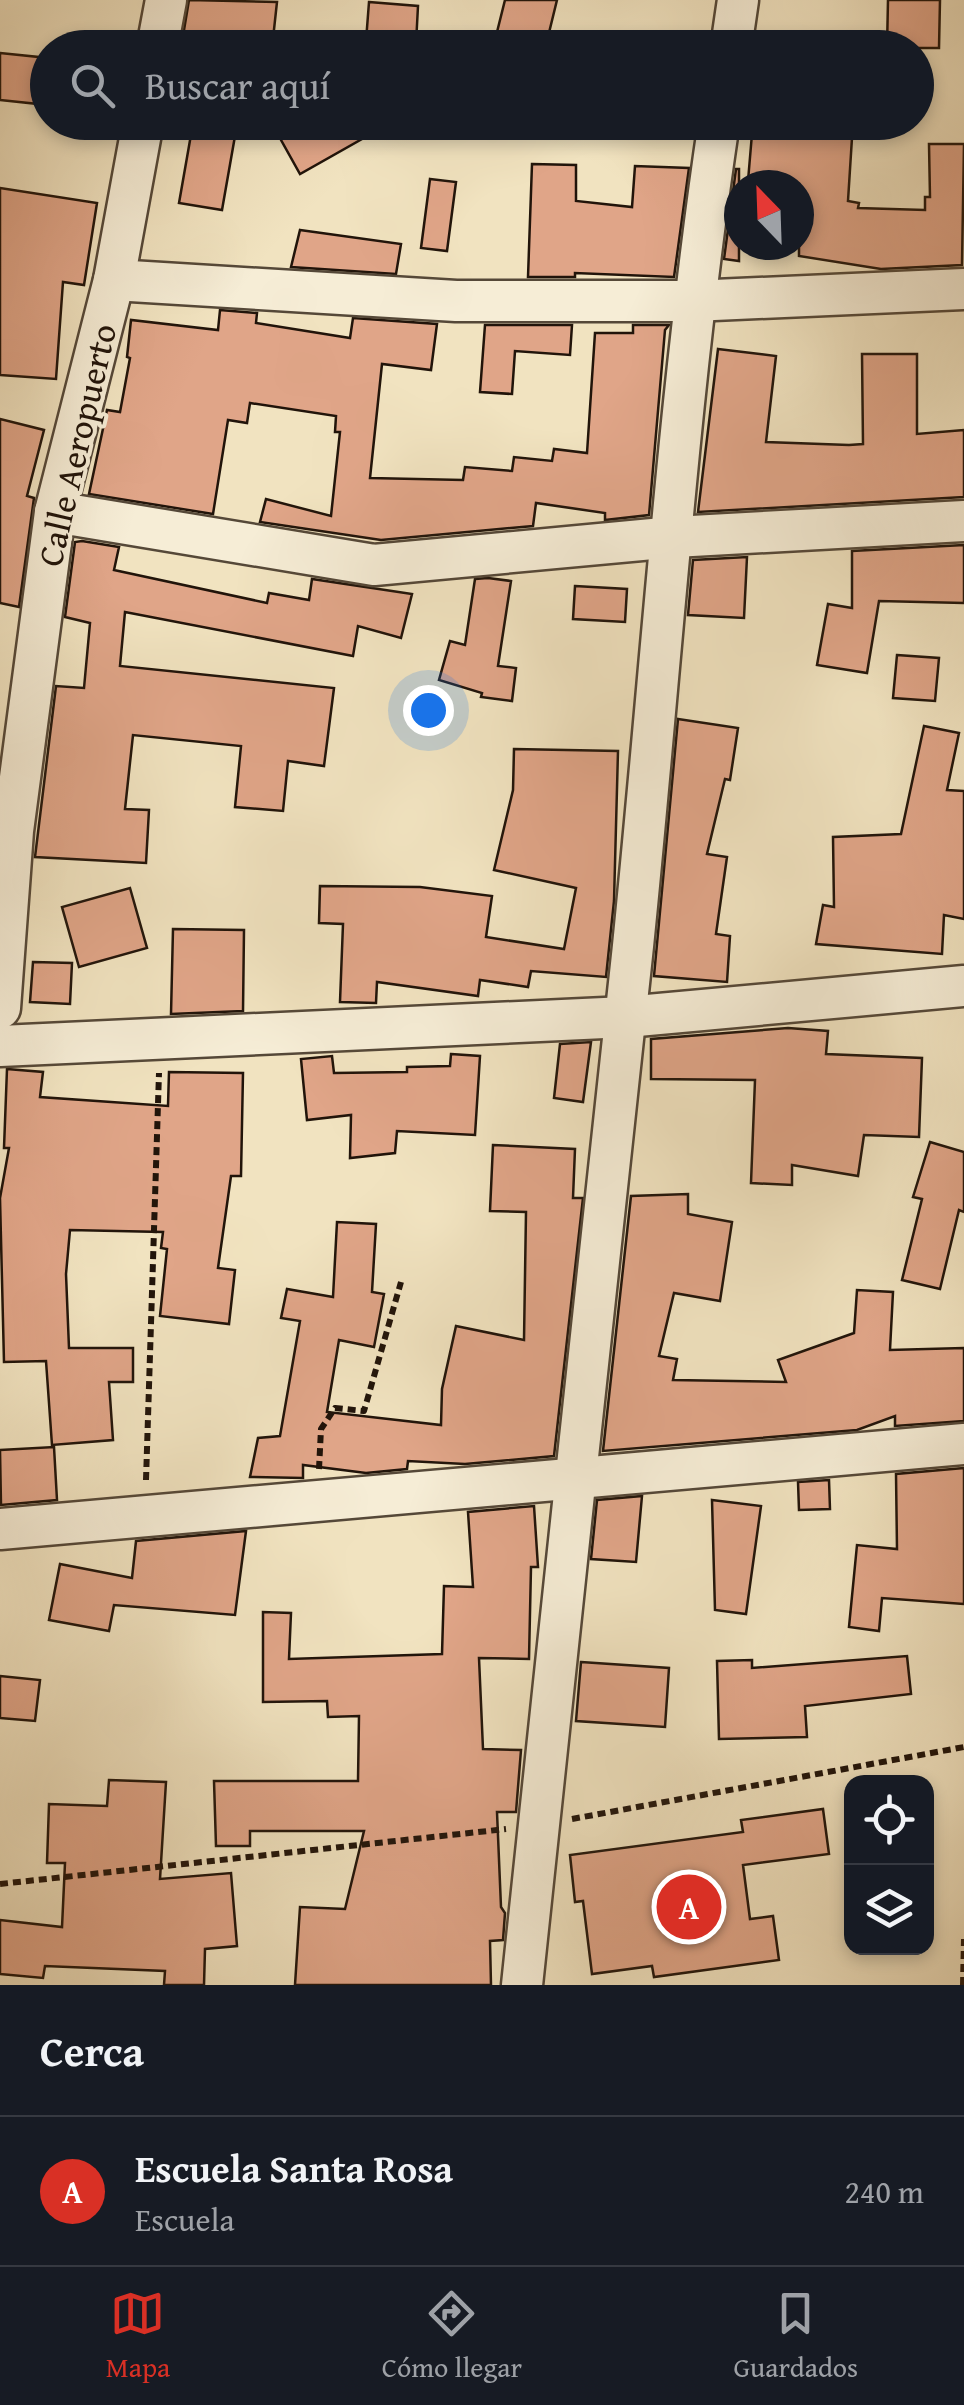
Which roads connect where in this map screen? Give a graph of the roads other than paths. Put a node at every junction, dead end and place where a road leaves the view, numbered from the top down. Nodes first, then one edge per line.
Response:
1 (166, 0) edge
2 (738, 0) edge
3 (160, 30) edge
4 (734, 30) edge
5 (141, 140) edge
6 (716, 140) edge
7 (114, 280) junction
8 (964, 289) edge
9 (692, 301) junction
10 (56, 512) junction
11 (964, 520) edge
12 (674, 537) junction
13 (964, 986) edge
14 (0, 1008) edge
15 (626, 1017) junction
16 (0, 1046) edge
17 (964, 1444) edge
18 (574, 1479) junction
19 (0, 1529) edge
20 (522, 1985) edge

1 - 3 street
2 - 4 street
5 - 7 street, Calle Aeropuerto
6 - 9 street
7 - 9 street
7 - 10 street, Calle Aeropuerto
8 - 9 street
9 - 12 street
10 - 12 street
10 - 14 street, Calle Aeropuerto
11 - 12 street
12 - 15 street
13 - 15 street
15 - 16 street
15 - 18 street
17 - 18 street
18 - 19 street
18 - 20 street

